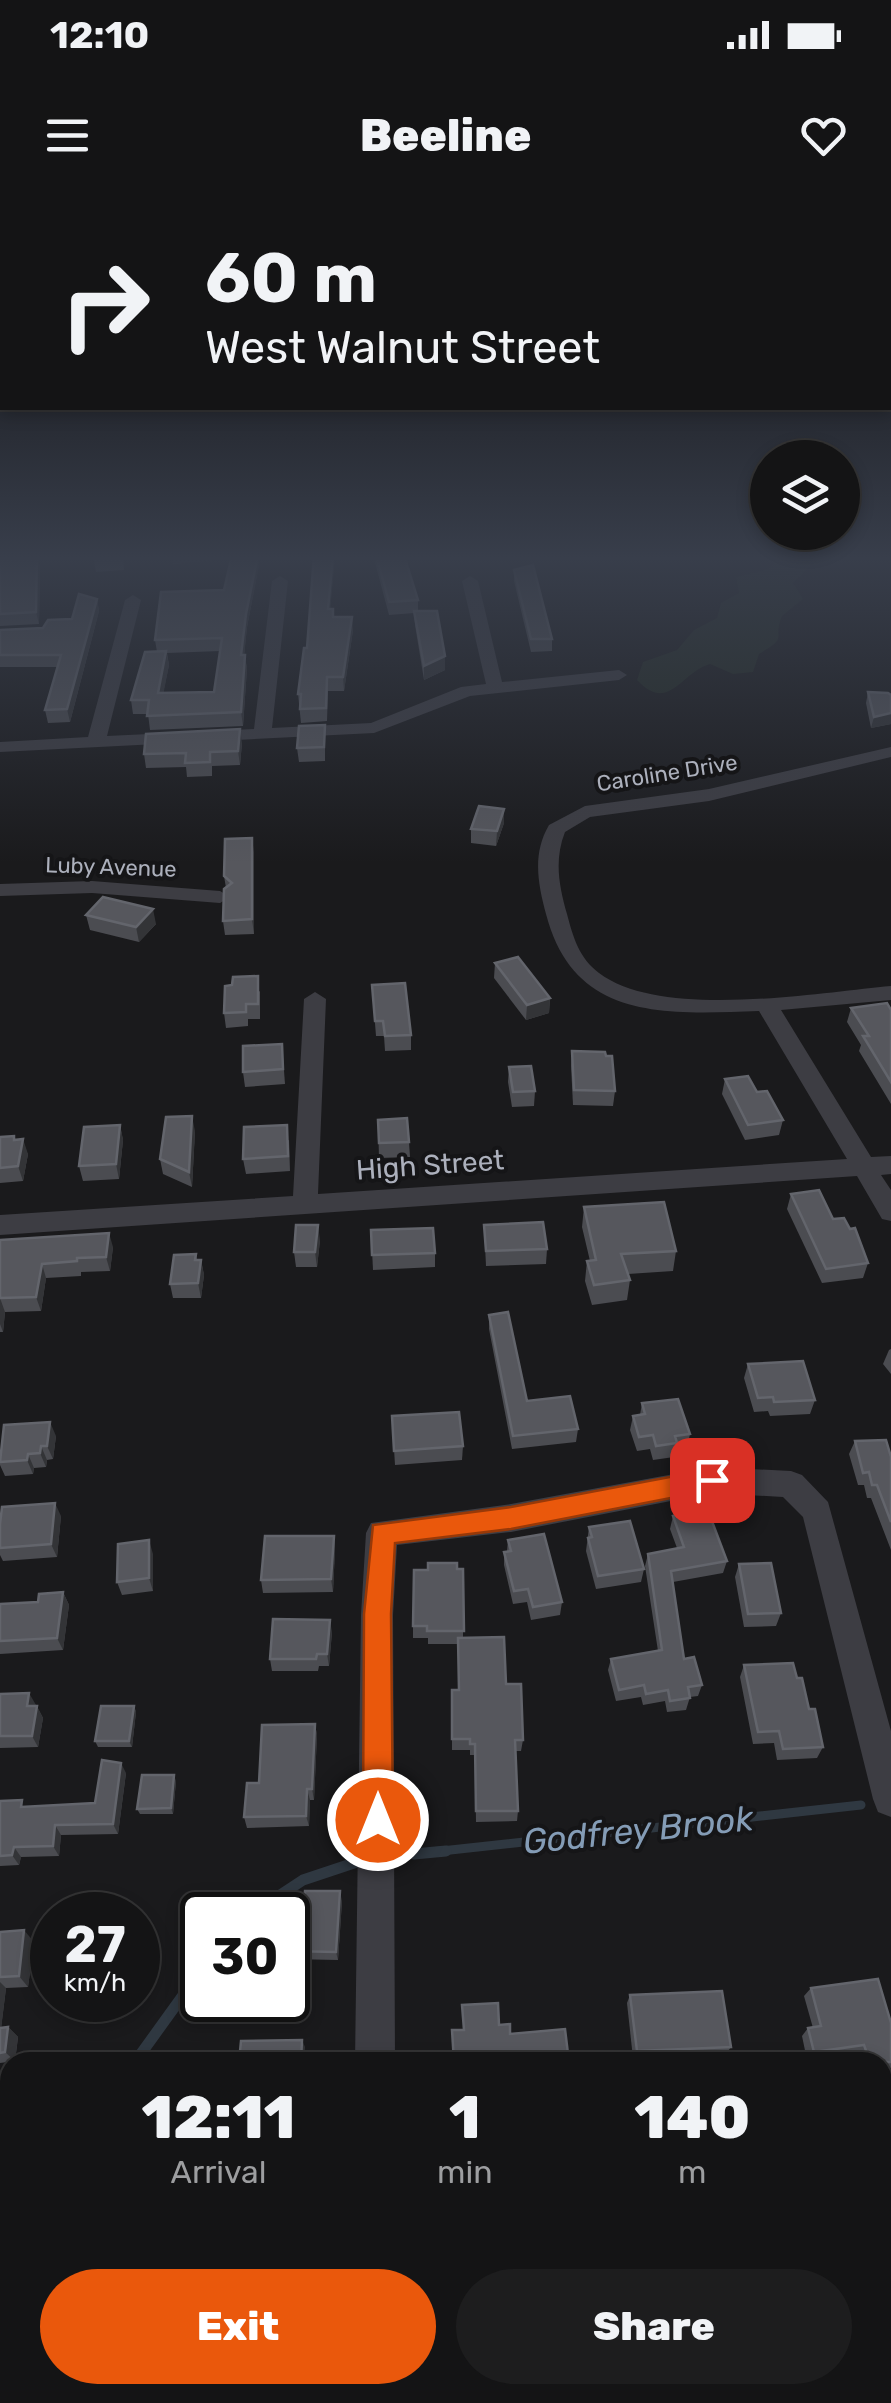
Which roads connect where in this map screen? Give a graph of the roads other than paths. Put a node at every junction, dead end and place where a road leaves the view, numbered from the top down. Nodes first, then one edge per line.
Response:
1 (119, 658) edge
2 (271, 658) edge
3 (488, 658) edge
4 (618, 675) dead end
5 (495, 687) junction
6 (262, 736) junction
7 (96, 742) junction
8 (0, 747) edge
9 (891, 752) edge
10 (870, 757) junction
11 (891, 774) edge
12 (0, 890) edge
13 (220, 898) edge
14 (891, 993) edge
15 (314, 999) dead end
16 (766, 1004) junction
17 (878, 1166) edge
18 (305, 1205) junction
19 (891, 1212) edge
20 (0, 1225) edge
21 (891, 1799) edge
22 (375, 2052) edge

1 - 7 street
2 - 6 street
3 - 5 street
4 - 5 street
5 - 6 street
6 - 7 street
7 - 8 street
9 - 10 street, Caroline Drive
10 - 11 street
10 - 16 street, Caroline Drive
12 - 13 street, Luby Avenue
14 - 16 street
15 - 18 street
16 - 17 street
17 - 18 street, High Street
17 - 19 street
18 - 20 street, High Street
21 - 22 street

